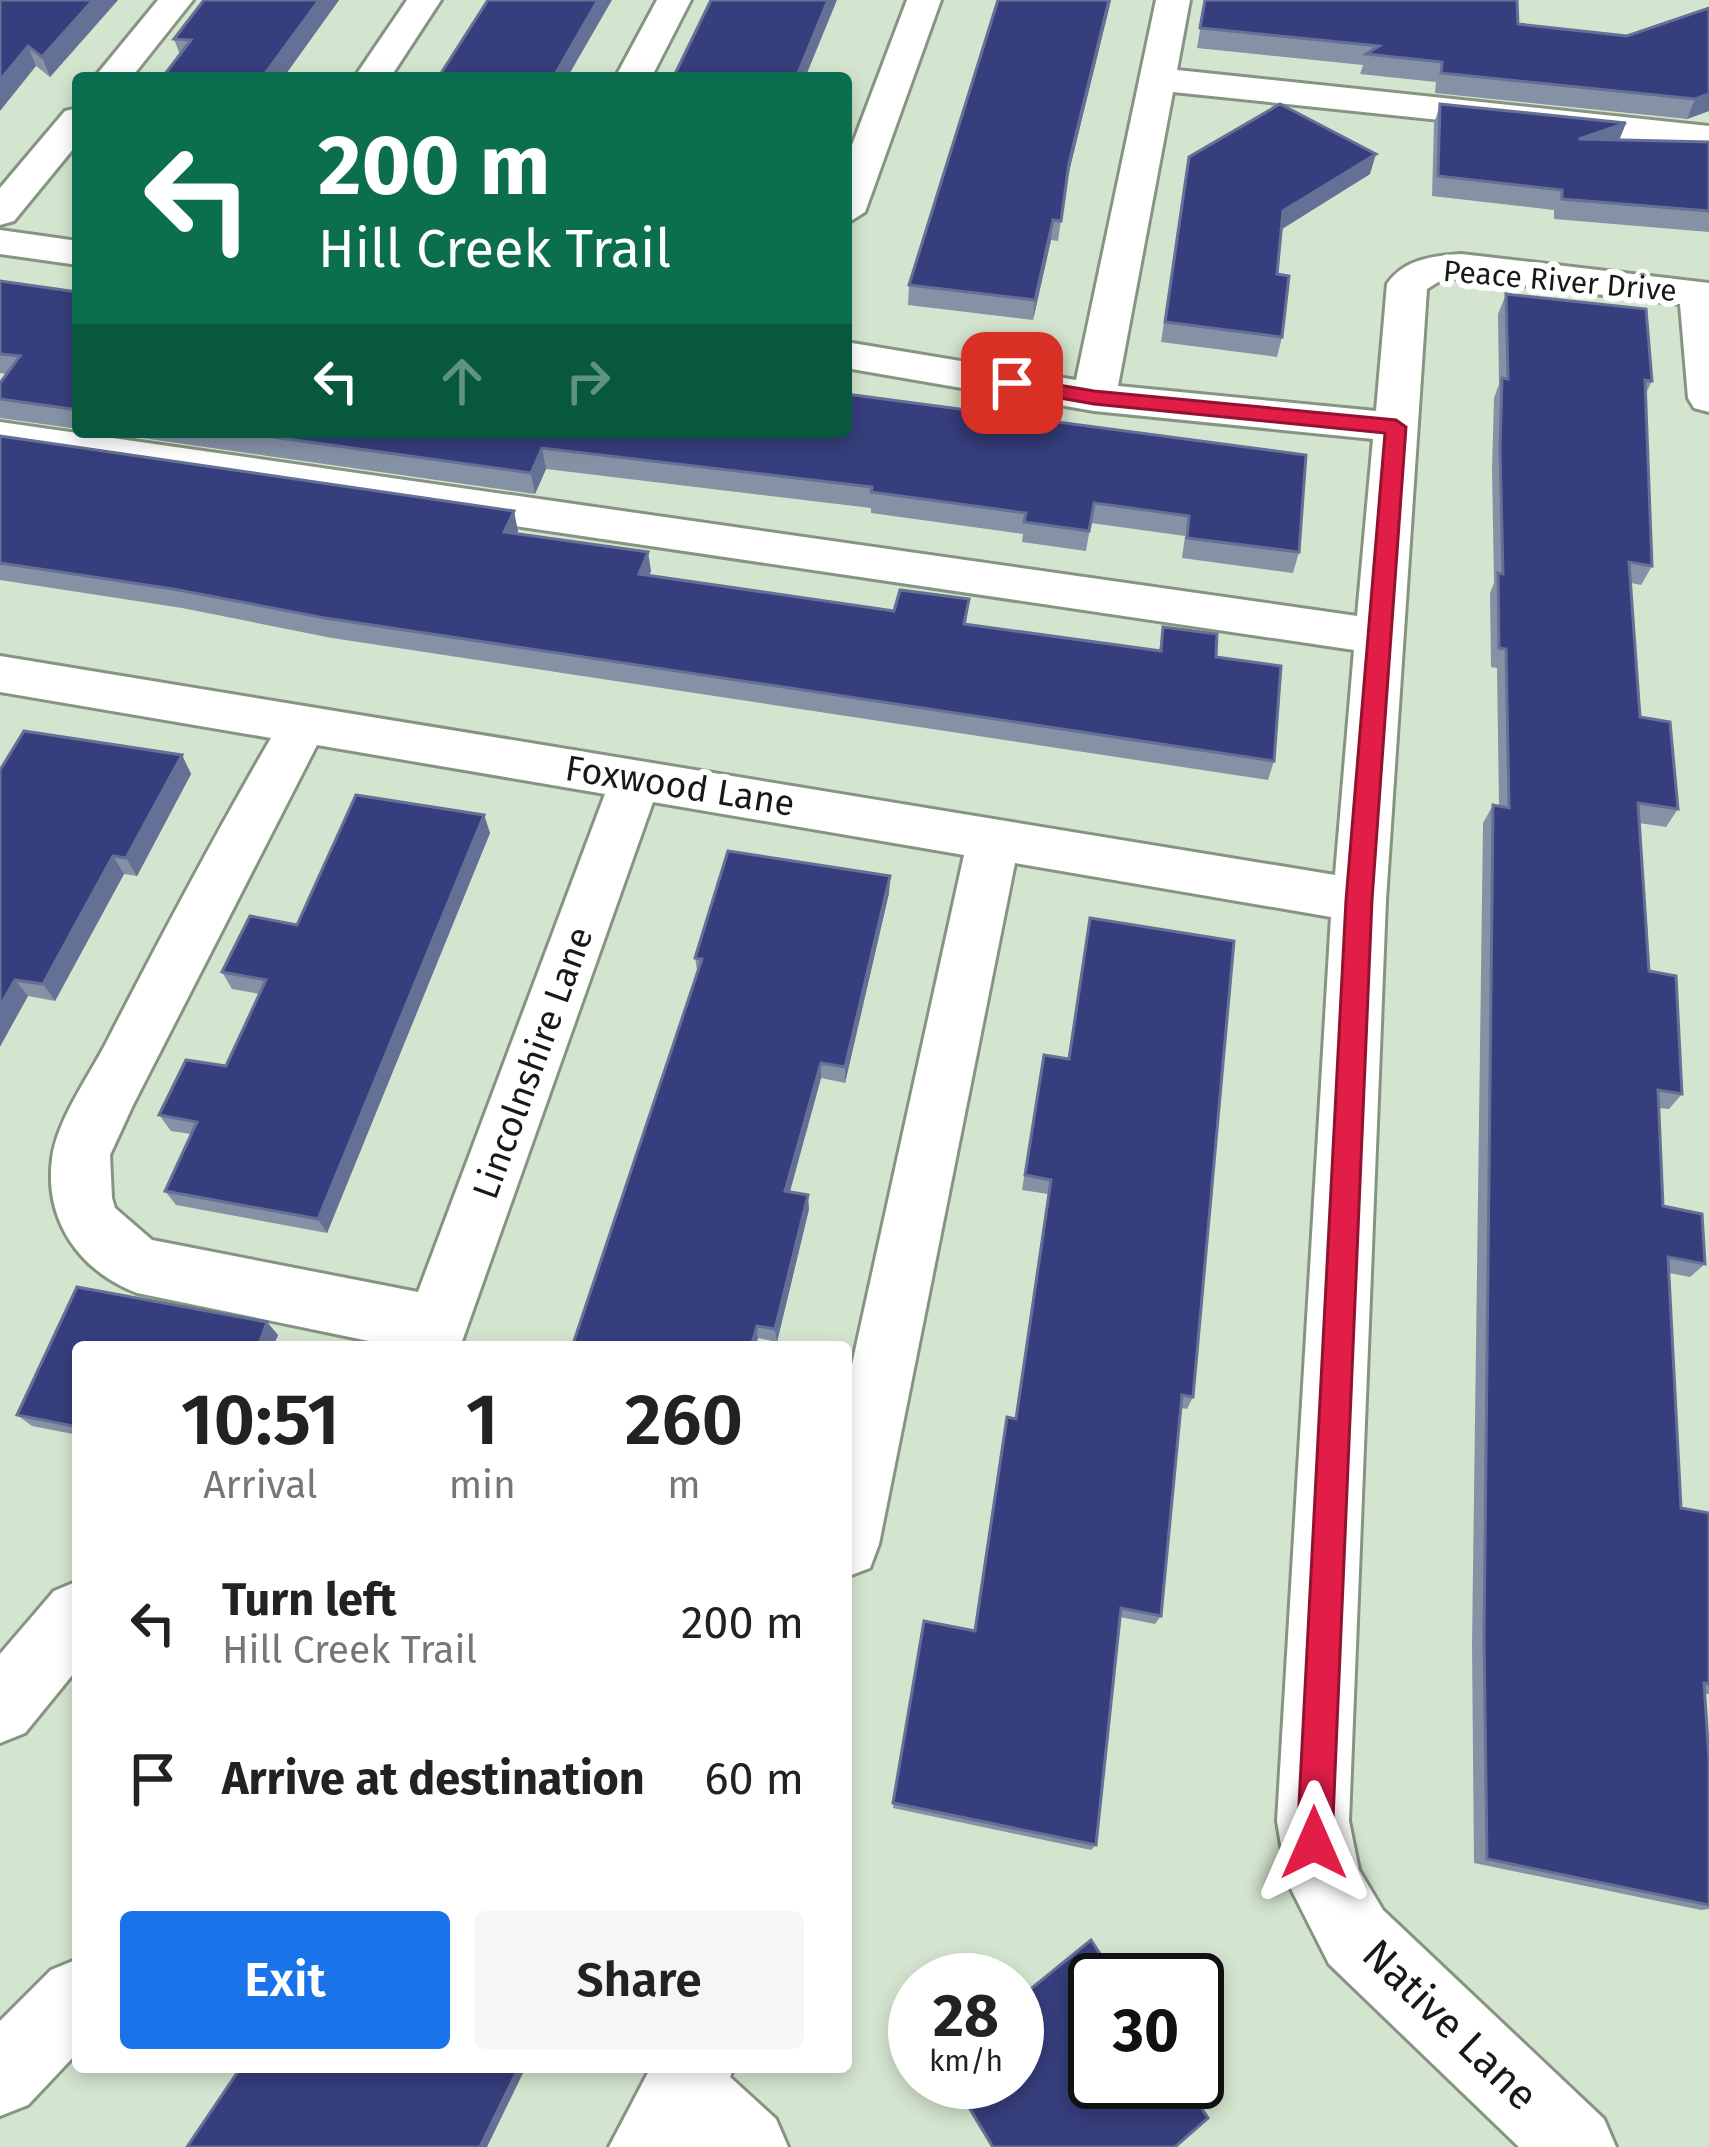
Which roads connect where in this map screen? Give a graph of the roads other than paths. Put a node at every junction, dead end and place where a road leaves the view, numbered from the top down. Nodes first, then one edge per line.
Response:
1 (176, 0) edge
2 (424, 0) edge
3 (674, 0) edge
4 (924, 0) edge
5 (1174, 0) edge
6 (117, 72) edge
7 (376, 72) edge
8 (636, 72) edge
9 (1157, 79) junction
10 (72, 125) edge
11 (1709, 137) edge
12 (852, 196) edge
13 (0, 213) edge
14 (0, 242) edge
15 (72, 252) edge
16 (1413, 277) joint
17 (1704, 294) edge
18 (852, 357) edge
19 (1094, 397) junction
20 (1709, 398) edge
21 (1396, 427) junction
22 (0, 436) edge
23 (1381, 637) junction
24 (0, 674) edge
25 (304, 724) junction
26 (636, 779) junction
27 (994, 839) junction
28 (1359, 900) junction
29 (434, 1336) edge
30 (852, 1515) edge
31 (72, 1622) edge
32 (0, 1708) edge
33 (72, 2003) edge
34 (0, 2077) edge
35 (677, 2101) edge
36 (748, 2147) edge
37 (1576, 2147) edge

1 - 6 street
2 - 7 street
3 - 8 street
4 - 12 street
5 - 9 street
9 - 11 street
9 - 19 street
10 - 13 street
14 - 15 street
16 - 17 street, Peace River Drive
16 - 21 street, Native Lane
17 - 20 street
18 - 19 street
19 - 21 street
21 - 23 street, Native Lane
22 - 23 street
23 - 28 street, Native Lane
24 - 25 street, Foxwood Lane
25 - 26 street, Foxwood Lane
25 - 29 street
26 - 27 street, Foxwood Lane
26 - 29 street, Lincolnshire Lane
27 - 28 street, Foxwood Lane
27 - 30 street
28 - 37 street, Native Lane
31 - 32 street
33 - 34 street
35 - 36 street

